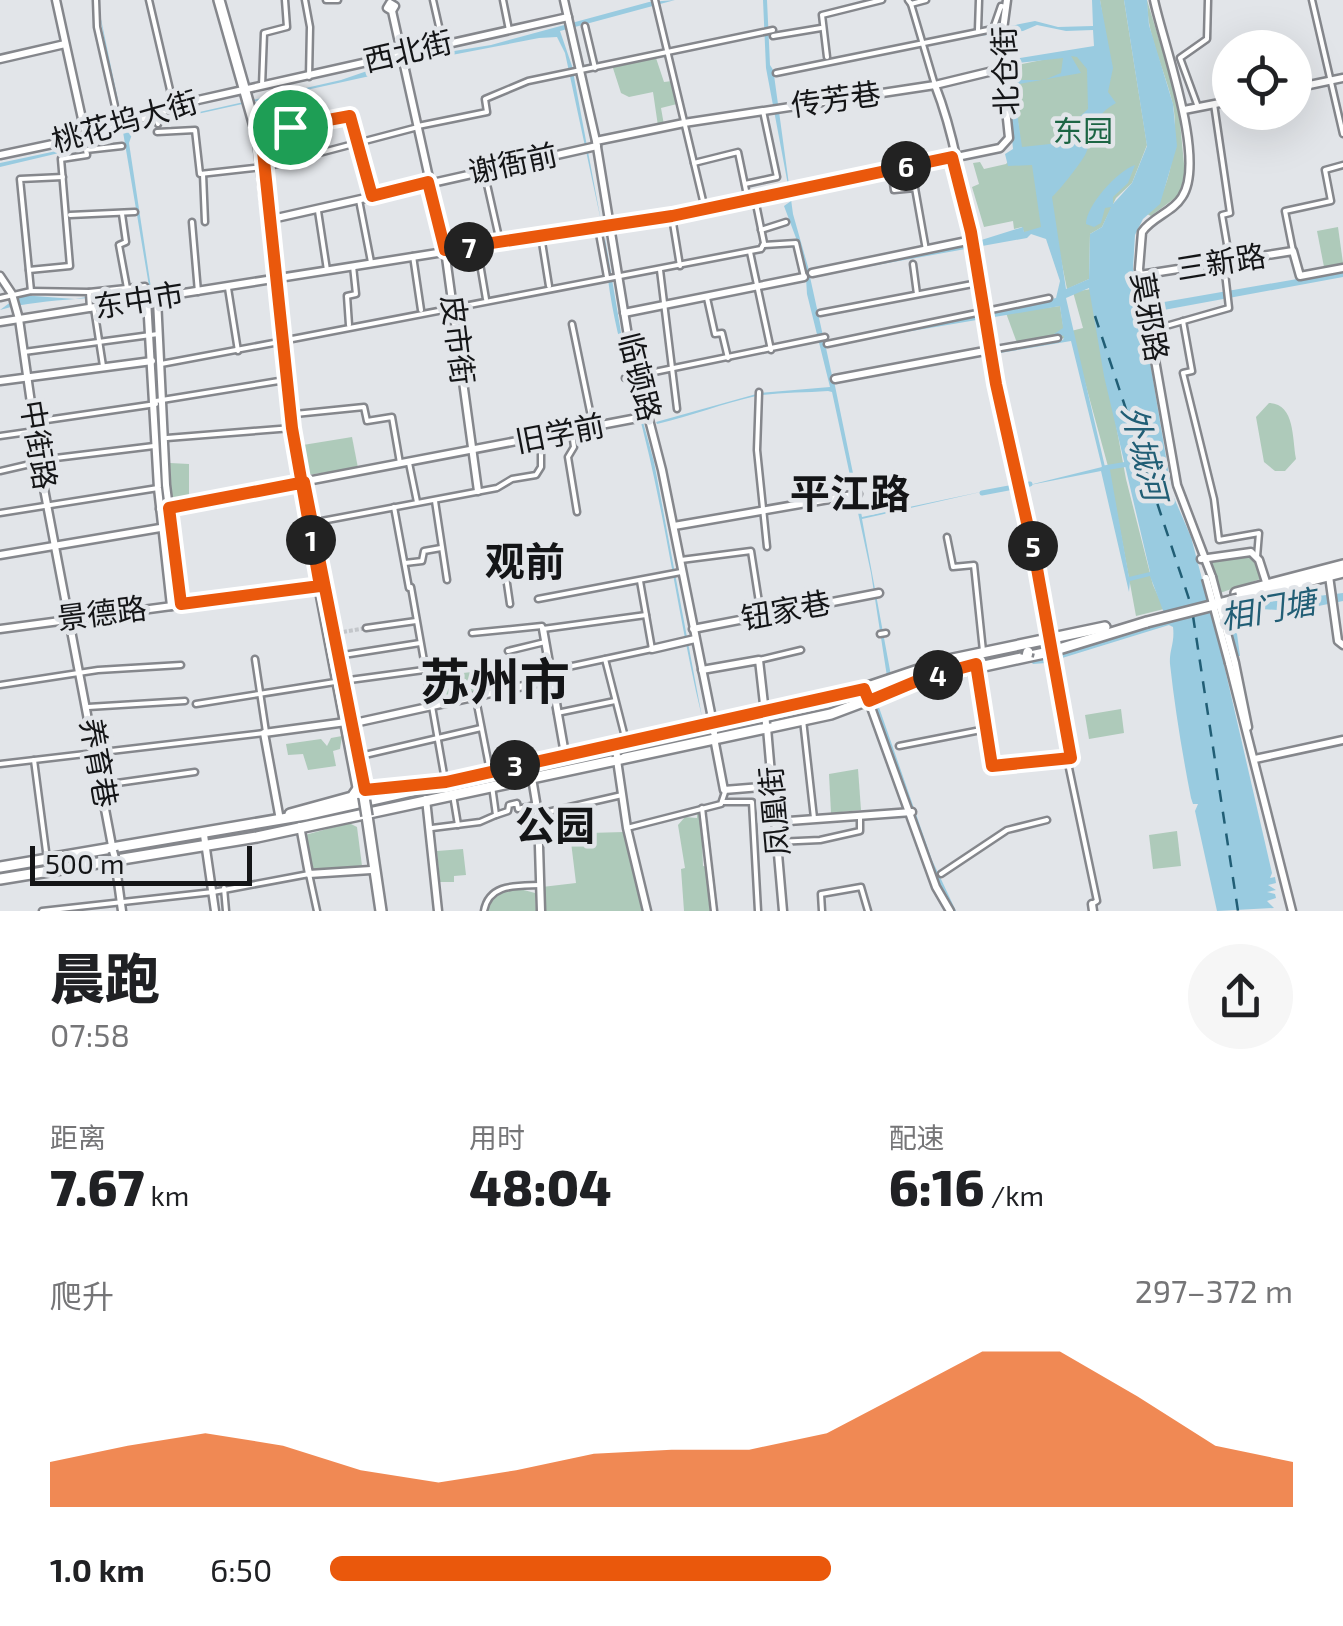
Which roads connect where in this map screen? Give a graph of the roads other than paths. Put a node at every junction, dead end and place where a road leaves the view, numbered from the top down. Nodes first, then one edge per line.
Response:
1 (56, 0) edge
2 (96, 0) edge
3 (149, 0) edge
4 (220, 0) edge
5 (285, 0) edge
6 (305, 0) edge
7 (326, 0) edge
8 (338, 0) edge
9 (433, 0) edge
10 (502, 0) edge
11 (564, 0) edge
12 (882, 0) edge
13 (926, 0) edge
14 (979, 0) edge
15 (1154, 0) edge
16 (1208, 0) edge
17 (1312, 0) edge
18 (869, 2) edge
19 (910, 2) edge
20 (656, 3) edge
21 (1007, 4) edge
22 (390, 5) edge
23 (570, 23) junction
24 (585, 26) dead end
25 (821, 28) junction
26 (509, 30) junction
27 (978, 30) junction
28 (924, 43) junction
29 (65, 44) junction
30 (443, 44) junction
31 (667, 51) junction
32 (0, 59) edge
33 (403, 59) junction
34 (828, 59) junction
35 (595, 68) junction
36 (1001, 68) junction
37 (575, 72) junction
38 (776, 73) dead end
39 (309, 77) junction
40 (1343, 78) edge
41 (1328, 82) junction
42 (1312, 85) edge
43 (262, 86) junction
44 (935, 86) junction
45 (250, 96) junction
46 (1212, 104) edge
47 (1198, 107) junction
48 (174, 108) junction
49 (1184, 110) junction
50 (764, 111) junction
51 (121, 123) junction
52 (684, 123) junction
53 (418, 127) junction
54 (1218, 130) edge
55 (156, 132) dead end
56 (261, 132) junction
57 (1343, 134) edge
58 (86, 137) junction
59 (1008, 142) joint
60 (356, 144) junction
61 (122, 146) dead end
62 (591, 146) junction
63 (0, 156) edge
64 (952, 157) junction
65 (694, 163) junction
66 (1343, 165) edge
67 (264, 167) junction
68 (891, 170) junction
69 (484, 171) junction
70 (202, 174) junction
71 (63, 177) junction
72 (428, 182) junction
73 (745, 184) junction
74 (372, 196) junction
75 (751, 199) junction
76 (359, 200) junction
77 (318, 210) junction
78 (705, 210) junction
79 (135, 212) dead end
80 (122, 214) junction
81 (67, 215) junction
82 (672, 216) junction
83 (272, 218) junction
84 (192, 222) dead end
85 (204, 222) dead end
86 (786, 222) dead end
87 (610, 226) junction
88 (598, 228) junction
89 (761, 230) junction
90 (541, 236) junction
91 (500, 242) junction
92 (973, 244) junction
93 (764, 245) junction
94 (477, 246) junction
95 (445, 250) junction
96 (926, 250) junction
97 (750, 252) junction
98 (1292, 252) junction
99 (412, 256) junction
100 (371, 262) junction
101 (1227, 262) junction
102 (912, 264) dead end
103 (353, 266) junction
104 (680, 266) junction
105 (1343, 268) edge
106 (29, 270) junction
107 (327, 270) junction
108 (660, 270) junction
109 (808, 275) junction
110 (0, 276) edge
111 (1140, 276) junction
112 (612, 277) junction
113 (276, 279) junction
114 (978, 282) junction
115 (145, 286) dead end
116 (127, 288) junction
117 (228, 288) junction
118 (549, 288) junction
119 (756, 289) junction
120 (31, 291) junction
121 (198, 292) junction
122 (917, 294) junction
123 (89, 295) junction
124 (13, 296) junction
125 (0, 298) edge
126 (157, 298) junction
127 (707, 298) junction
128 (1049, 298) dead end
129 (486, 299) junction
130 (147, 300) junction
131 (452, 305) junction
132 (666, 306) junction
133 (92, 308) junction
134 (421, 312) junction
135 (820, 313) dead end
136 (619, 314) junction
137 (983, 315) junction
138 (19, 319) junction
139 (0, 322) edge
140 (1183, 322) junction
141 (572, 324) dead end
142 (349, 327) junction
143 (1152, 330) junction
144 (154, 334) junction
145 (823, 337) dead end
146 (1058, 338) dead end
147 (99, 341) junction
148 (284, 341) junction
149 (826, 344) dead end
150 (771, 350) junction
151 (238, 351) junction
152 (24, 352) junction
153 (991, 352) junction
154 (728, 358) junction
155 (156, 362) junction
156 (104, 366) junction
157 (668, 368) junction
158 (27, 377) junction
159 (630, 377) junction
160 (286, 379) junction
161 (0, 381) edge
162 (833, 382) dead end
163 (759, 393) dead end
164 (159, 402) junction
165 (677, 409) dead end
166 (295, 414) junction
167 (643, 417) junction
168 (34, 427) junction
169 (295, 428) junction
170 (593, 428) junction
171 (572, 432) junction
172 (0, 436) edge
173 (541, 438) junction
174 (159, 441) junction
175 (472, 450) junction
176 (39, 461) junction
177 (405, 463) junction
178 (0, 471) edge
179 (302, 482) junction
180 (158, 488) junction
181 (478, 491) junction
182 (856, 495) dead end
183 (434, 500) junction
184 (417, 503) junction
185 (48, 504) junction
186 (394, 507) junction
187 (165, 508) junction
188 (763, 510) junction
189 (577, 512) dead end
190 (0, 513) edge
191 (312, 523) junction
192 (172, 526) junction
193 (674, 526) junction
194 (162, 528) junction
195 (947, 537) dead end
196 (56, 545) junction
197 (767, 547) dead end
198 (442, 548) junction
199 (0, 556) edge
200 (1257, 557) junction
201 (1204, 559) junction
202 (680, 560) junction
203 (405, 564) junction
204 (1343, 569) edge
205 (505, 570) dead end
206 (677, 573) junction
207 (1328, 576) junction
208 (447, 580) dead end
209 (640, 580) junction
210 (1267, 584) junction
211 (322, 586) junction
212 (877, 593) dead end
213 (1237, 596) junction
214 (538, 598) dead end
215 (181, 604) junction
216 (510, 604) dead end
217 (171, 606) junction
218 (646, 615) junction
219 (761, 615) junction
220 (71, 616) junction
221 (1146, 619) junction
222 (416, 621) junction
223 (366, 628) tunnel mouth
224 (543, 628) junction
225 (0, 629) edge
226 (693, 630) junction
227 (472, 633) dead end
228 (1047, 639) junction
229 (689, 641) junction
230 (420, 642) junction
231 (545, 642) junction
232 (1343, 645) edge
233 (652, 649) junction
234 (801, 650) dead end
235 (508, 651) dead end
236 (983, 652) junction
237 (1027, 653) junction
238 (337, 656) junction
239 (1050, 657) junction
240 (255, 659) dead end
241 (605, 660) junction
242 (759, 660) junction
243 (976, 664) junction
244 (180, 666) dead end
245 (424, 670) junction
246 (702, 670) junction
247 (82, 675) junction
248 (550, 676) junction
249 (340, 681) junction
250 (0, 685) edge
251 (260, 694) junction
252 (869, 696) junction
253 (476, 699) junction
254 (186, 701) dead end
255 (615, 701) junction
256 (196, 704) dead end
257 (88, 707) junction
258 (430, 708) junction
259 (765, 712) junction
260 (557, 713) junction
261 (803, 720) junction
262 (348, 723) junction
263 (766, 724) junction
264 (710, 727) junction
265 (481, 728) junction
266 (986, 729) junction
267 (265, 732) junction
268 (437, 737) junction
269 (1343, 740) edge
270 (626, 741) junction
271 (899, 746) dead end
272 (616, 751) junction
273 (565, 754) junction
274 (98, 756) junction
275 (356, 758) junction
276 (1255, 759) junction
277 (34, 760) junction
278 (0, 764) edge
279 (1069, 768) dead end
280 (530, 770) junction
281 (490, 771) junction
282 (196, 772) dead end
283 (446, 782) junction
284 (103, 785) junction
285 (492, 786) junction
286 (773, 786) junction
287 (726, 790) junction
288 (448, 794) junction
289 (622, 795) junction
290 (427, 801) junction
291 (722, 802) junction
292 (536, 804) junction
293 (363, 807) junction
294 (702, 808) junction
295 (915, 811) junction
296 (496, 814) junction
297 (538, 814) junction
298 (860, 814) junction
299 (814, 818) junction
300 (280, 820) junction
301 (1047, 820) dead end
302 (299, 821) junction
303 (776, 822) junction
304 (458, 825) junction
305 (431, 828) junction
306 (626, 828) junction
307 (205, 840) junction
308 (777, 842) junction
309 (114, 855) junction
310 (47, 859) junction
311 (0, 866) edge
312 (371, 870) junction
313 (308, 874) junction
314 (941, 874) dead end
315 (0, 879) edge
316 (540, 885) junction
317 (224, 888) junction
318 (212, 892) junction
319 (121, 906) edge
320 (1093, 908) edge
321 (42, 911) edge
322 (215, 911) edge
323 (226, 911) edge
324 (317, 911) edge
325 (379, 911) edge
326 (438, 911) edge
327 (484, 911) edge
328 (541, 911) edge
329 (646, 911) edge
330 (714, 911) edge
331 (758, 911) edge
332 (782, 911) edge
333 (822, 911) edge
334 (868, 911) edge
335 (950, 911) edge
336 (1292, 911) edge

1 - 29 street
2 - 51 street
3 - 48 street
4 - 45 main road
5 - 43 street
6 - 39 street
7 - 8 street
9 - 30 street
10 - 26 street
11 - 23 street, 临顿路
12 - 18 street
13 - 19 street
14 - 27 street
15 - 49 street, 莫邪路
16 - 47 street
17 - 41 street
18 - 25 street
19 - 28 street
20 - 31 street
21 - 27 street
21 - 36 street, 北仓街
22 - 33 street, 皮市街
23 - 26 street, 西北街
23 - 37 street, 临顿路
24 - 35 street
25 - 31 street
25 - 34 street
26 - 30 street, 西北街
27 - 28 street
28 - 34 street
28 - 44 street
29 - 32 street
29 - 58 street
30 - 33 street, 西北街
31 - 35 street
31 - 52 street
33 - 39 street, 西北街
33 - 53 street, 皮市街
34 - 38 street
35 - 37 street
36 - 44 street, 传芳巷
36 - 59 street, 北仓街
37 - 53 street
37 - 62 street, 临顿路
39 - 43 street, 西北街
40 - 41 street
41 - 42 street
41 - 57 street
43 - 45 street, 西北街
44 - 50 street, 传芳巷
44 - 64 street
45 - 48 street, 桃花坞大街
45 - 56 main road
45 - 67 main road
46 - 47 street
47 - 49 street
48 - 51 street, 桃花坞大街
49 - 111 street, 莫邪路
50 - 52 street, 传芳巷
50 - 73 street
51 - 58 street, 桃花坞大街
52 - 62 street, 谢衙前
52 - 65 street
53 - 60 street
53 - 72 street, 皮市街
54 - 101 street
55 - 70 street
56 - 60 street
56 - 67 main road
58 - 63 street, 桃花坞大街
59 - 64 street, 东中市
60 - 67 street
60 - 74 street
61 - 71 street
62 - 69 street, 谢衙前
62 - 87 street, 临顿路
64 - 68 street, 东中市
64 - 92 street
65 - 73 street
65 - 78 street
66 - 98 street
67 - 70 street
67 - 83 main road
67 - 113 main road
68 - 75 street, 东中市
68 - 96 street
69 - 72 street, 谢衙前
69 - 91 street
70 - 85 street
71 - 81 street
71 - 106 street
72 - 74 street, 谢衙前
72 - 95 street, 皮市街
73 - 75 street
74 - 76 street, 谢衙前
75 - 78 street, 东中市
75 - 89 street
76 - 77 street, 谢衙前
76 - 100 street
77 - 83 street, 谢衙前
77 - 107 street
78 - 82 street, 东中市
79 - 80 street
80 - 81 street
80 - 116 street
81 - 106 street
82 - 87 street, 东中市
82 - 104 street
83 - 113 main road
84 - 121 street
86 - 89 street
87 - 88 street, 东中市
87 - 112 street, 临顿路
88 - 90 street, 东中市
88 - 112 street
89 - 93 street
90 - 91 street, 东中市
90 - 118 street
91 - 94 street, 东中市
92 - 96 street
92 - 114 street
93 - 97 street
93 - 109 street
94 - 95 street, 东中市
94 - 129 street
95 - 99 street, 东中市
95 - 131 street, 皮市街
96 - 109 street
97 - 104 street
97 - 119 street
98 - 101 street, 三新路
98 - 105 street, 三新路
99 - 100 street, 东中市
99 - 134 street
100 - 103 street, 东中市
101 - 111 street, 三新路
101 - 140 street
102 - 122 street
103 - 107 street, 东中市
103 - 142 street
104 - 108 street
106 - 120 street
107 - 113 street, 东中市
108 - 112 street
108 - 132 street
109 - 119 street
110 - 124 street, 中街路
111 - 143 street, 莫邪路
112 - 118 street
112 - 136 street, 临顿路
113 - 117 street, 东中市
113 - 148 main road
114 - 122 street
114 - 137 street
115 - 116 street
116 - 123 street
117 - 121 street, 东中市
117 - 151 street
118 - 129 street
119 - 127 street
119 - 150 street
120 - 123 street
120 - 124 street
121 - 126 street, 东中市
122 - 135 street
123 - 133 street
124 - 125 street
124 - 138 street, 中街路
126 - 130 street, 东中市
126 - 144 street
127 - 132 street
127 - 154 street
128 - 137 street
129 - 131 street
130 - 133 street, 东中市
130 - 144 street
131 - 134 street
131 - 175 street, 皮市街
132 - 136 street
132 - 157 street
133 - 138 street, 东中市
133 - 147 street
134 - 142 street
136 - 159 street, 临顿路
137 - 149 street
137 - 153 street
138 - 139 street, 东中市
138 - 152 street, 中街路
140 - 143 street
140 - 200 street
141 - 170 street
142 - 148 street
143 - 201 street, 莫邪路
144 - 147 street
144 - 155 street
145 - 150 street
146 - 153 street
147 - 152 street
147 - 156 street
148 - 151 street
148 - 160 main road
148 - 166 main road
150 - 154 street
151 - 155 street
152 - 158 street, 中街路
153 - 162 street
153 - 228 street
154 - 157 street
155 - 156 street
155 - 164 street
156 - 158 street
157 - 159 street
157 - 165 street
158 - 161 street
158 - 168 street, 中街路
159 - 167 street, 临顿路
160 - 164 street
160 - 169 main road
163 - 188 street
164 - 168 street
164 - 174 street
166 - 169 main road
166 - 177 street
167 - 170 street, 旧学前
167 - 193 street, 临顿路
168 - 172 street
168 - 176 street, 中街路
169 - 174 street
169 - 179 main road
170 - 171 street, 旧学前
171 - 173 street, 旧学前
171 - 189 street
173 - 175 street, 旧学前
173 - 181 street
174 - 176 street
174 - 180 street
174 - 187 street
175 - 177 street, 旧学前
175 - 181 street, 皮市街
176 - 178 street
176 - 185 street, 中街路
177 - 179 street, 旧学前
177 - 184 street
179 - 187 street, 旧学前
179 - 191 main road
179 - 211 main road
180 - 185 street
180 - 187 street
181 - 183 street
182 - 188 street
183 - 184 street
183 - 198 street
184 - 186 street
185 - 190 street
185 - 196 street, 中街路
186 - 191 street
186 - 203 street
187 - 192 street
187 - 194 street
188 - 193 street
188 - 197 street
191 - 211 main road
192 - 194 street
192 - 215 street
193 - 202 street, 临顿路
194 - 196 street
194 - 217 street
195 - 236 street
196 - 199 street
196 - 220 street, 中街路
198 - 203 street
198 - 208 street
200 - 201 street
200 - 210 street
201 - 276 street, 莫邪路, bridge
202 - 206 street, 临顿路
202 - 219 street
203 - 222 street
204 - 207 main road
204 - 210 main road
205 - 216 street
206 - 209 street
206 - 226 street, 临顿路
207 - 213 main road
207 - 232 street
209 - 214 street
209 - 218 street
210 - 213 main road
211 - 215 street, 景德路
211 - 238 main road
211 - 249 main road
212 - 219 street, 钮家巷
213 - 221 main road, bridge
215 - 217 street, 景德路
217 - 220 street, 景德路
218 - 224 street
218 - 233 street
219 - 226 street, 钮家巷
220 - 225 street, 景德路
220 - 247 street, 养育巷
221 - 228 main road
221 - 239 main road
222 - 223 street
222 - 230 street
224 - 227 street
224 - 231 street
226 - 229 street, 临顿路
228 - 237 main road
228 - 239 street
229 - 233 street
229 - 246 street, 临顿路
230 - 238 street
230 - 245 street
231 - 235 street
231 - 248 street
233 - 241 street
234 - 242 street
236 - 237 main road
236 - 252 main road
237 - 239 main road
237 - 243 main road
238 - 249 main road
239 - 266 street
240 - 251 street
241 - 248 street
241 - 255 street
242 - 246 street
242 - 259 street, 凤凰街
243 - 252 main road
243 - 266 street
244 - 247 street
245 - 249 street
245 - 258 street
246 - 264 street, 临顿路
247 - 250 street
247 - 257 street, 养育巷
248 - 253 street
248 - 260 street
249 - 251 street
249 - 262 main road
251 - 256 street
251 - 267 street
252 - 259 main road
252 - 261 main road
252 - 295 street
253 - 258 street
253 - 265 street
254 - 257 street
255 - 260 street
255 - 270 street
257 - 274 street, 养育巷
258 - 262 street
258 - 268 street
259 - 263 street, 凤凰街, bridge
259 - 264 main road
260 - 273 street
261 - 263 main road
261 - 299 street
262 - 267 street
262 - 275 main road
262 - 293 main road
263 - 264 main road
263 - 286 street, 凤凰街
264 - 270 main road
264 - 272 main road
264 - 287 street, 临顿路
265 - 268 street
265 - 281 street
266 - 271 street
267 - 274 street
267 - 300 street
268 - 275 street
268 - 283 street
269 - 276 street
270 - 272 main road
272 - 273 main road
272 - 280 main road
272 - 289 street
273 - 280 main road
274 - 277 street
274 - 284 street, 养育巷
275 - 293 main road
276 - 336 street, 莫邪路
277 - 278 street
277 - 310 street
279 - 320 street
280 - 281 main road
280 - 285 main road
280 - 292 street
281 - 283 main road
282 - 284 street
283 - 293 main road
283 - 293 main road
284 - 309 street, 养育巷
285 - 288 main road
285 - 296 street
286 - 287 street
286 - 303 street, 凤凰街
287 - 291 street
288 - 290 main road
288 - 304 street
289 - 297 street
289 - 306 street
290 - 293 main road
290 - 293 main road
290 - 305 street
291 - 294 street
291 - 331 street
292 - 296 street
292 - 297 street
293 - 302 main road
293 - 302 main road
293 - 302 main road
293 - 312 main road
293 - 325 main road
294 - 306 street
294 - 330 street
295 - 298 street
295 - 335 street
296 - 304 street
297 - 316 street
298 - 299 street
298 - 308 street
299 - 303 street
300 - 302 main road
300 - 307 main road
301 - 314 street
302 - 307 main road
302 - 313 street
303 - 308 street, 凤凰街
304 - 305 street
305 - 326 street
306 - 329 street
307 - 309 main road
307 - 318 street
308 - 332 street, 凤凰街
309 - 310 main road
309 - 315 main road
309 - 319 street, 养育巷
310 - 311 main road
312 - 313 street
312 - 325 main road
313 - 317 street
313 - 324 street
316 - 327 street
316 - 328 street
317 - 318 street
317 - 323 street
318 - 319 street
318 - 322 street
319 - 321 street
333 - 334 street

